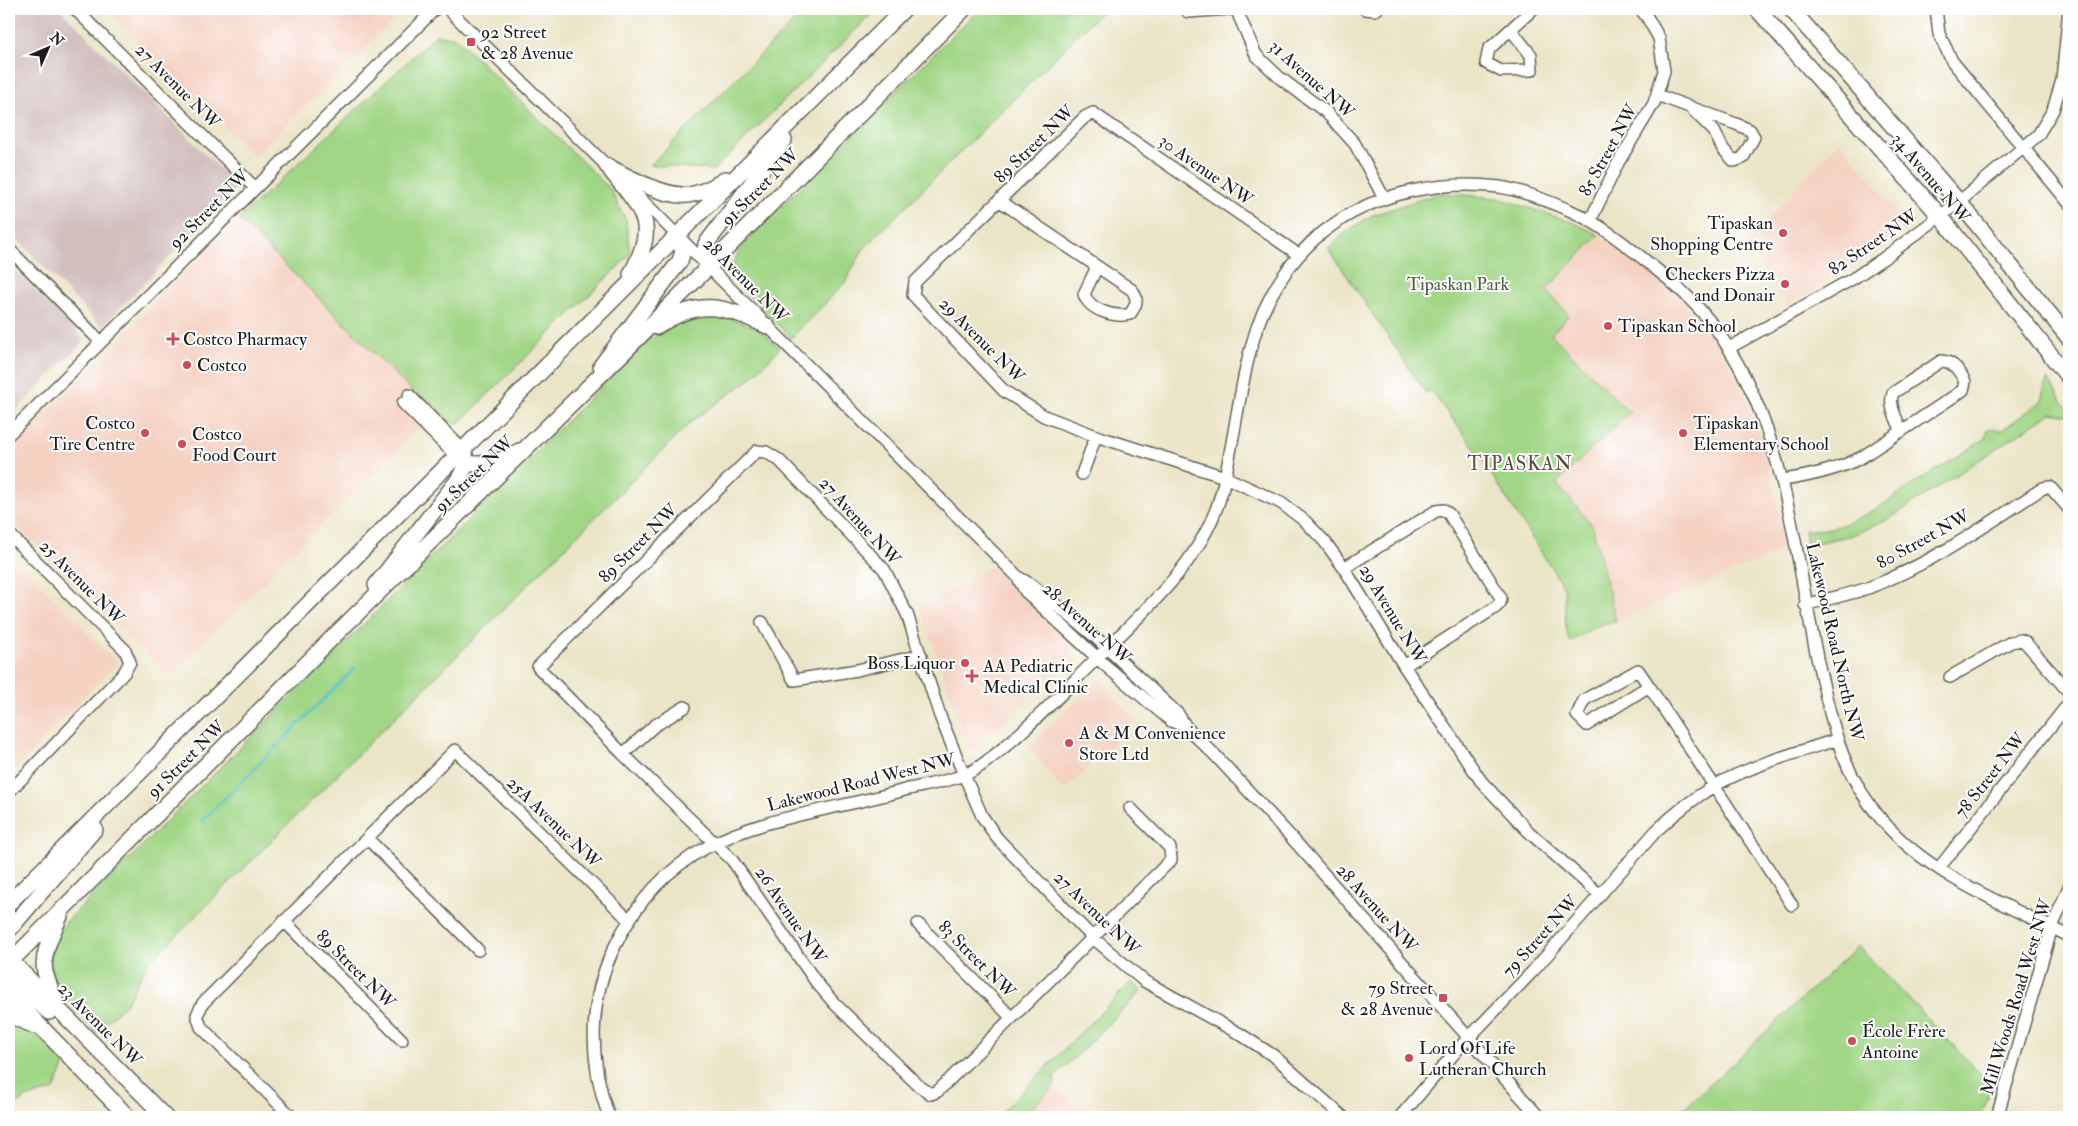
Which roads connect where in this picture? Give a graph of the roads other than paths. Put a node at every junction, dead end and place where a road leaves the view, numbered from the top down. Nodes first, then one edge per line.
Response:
1 (75, 9) edge
2 (435, 9) edge
3 (448, 9) edge
4 (904, 9) edge
5 (964, 9) edge
6 (1230, 9) edge
7 (1236, 9) edge
8 (1365, 9) edge
9 (1377, 9) edge
10 (1533, 9) edge
11 (1640, 9) edge
12 (1757, 9) edge
13 (1791, 9) edge
14 (1936, 9) edge
15 (2069, 9) edge
16 (1188, 12) dead end
17 (1510, 30) dead end
18 (1657, 95) junction
19 (1689, 106) junction
20 (800, 113) junction
21 (1093, 114) joint
22 (2023, 149) junction
23 (607, 166) junction
24 (745, 168) junction
25 (1438, 186) joint
26 (255, 188) junction
27 (1384, 198) junction
28 (1000, 201) junction
29 (1959, 202) junction
30 (2069, 203) edge
31 (1941, 217) junction
32 (1590, 221) junction
33 (677, 235) junction
34 (9, 250) edge
35 (1299, 255) junction
36 (708, 266) junction
37 (1097, 267) junction
38 (915, 282) joint
39 (622, 291) junction
40 (767, 326) junction
41 (2069, 338) edge
42 (100, 342) junction
43 (1729, 348) junction
44 (625, 351) junction
45 (2069, 378) edge
46 (583, 391) junction
47 (406, 399) dead end
48 (553, 423) junction
49 (1902, 430) junction
50 (9, 434) edge
51 (1096, 436) junction
52 (766, 452) joint
53 (462, 456) junction
54 (1082, 474) dead end
55 (1225, 477) junction
56 (1782, 480) junction
57 (2069, 509) edge
58 (9, 534) edge
59 (1344, 568) junction
60 (1018, 577) junction
61 (1806, 605) junction
62 (762, 622) dead end
63 (332, 638) junction
64 (1108, 647) junction
65 (921, 654) junction
66 (1097, 658) junction
67 (1404, 666) junction
68 (538, 667) joint
69 (1950, 677) dead end
70 (1649, 686) junction
71 (2069, 692) edge
72 (2069, 703) edge
73 (685, 707) dead end
74 (1186, 727) junction
75 (1836, 740) junction
76 (623, 754) junction
77 (964, 775) junction
78 (128, 784) junction
79 (1713, 787) junction
80 (9, 792) edge
81 (1130, 808) dead end
82 (367, 838) junction
83 (715, 843) junction
84 (62, 850) junction
85 (1939, 868) junction
86 (2069, 886) edge
87 (9, 890) edge
88 (1600, 894) junction
89 (9, 903) edge
90 (65, 905) junction
91 (1792, 905) dead end
92 (628, 919) junction
93 (284, 921) junction
94 (918, 924) dead end
95 (2052, 927) junction
96 (9, 930) edge
97 (2069, 936) edge
98 (1092, 937) junction
99 (478, 950) dead end
100 (9, 961) edge
101 (9, 977) edge
102 (9, 994) edge
103 (57, 1007) junction
104 (9, 1015) edge
105 (1012, 1018) junction
106 (43, 1030) junction
107 (1469, 1038) junction
108 (402, 1040) dead end
109 (133, 1084) junction
110 (931, 1094) joint
111 (128, 1117) edge
112 (165, 1117) edge
113 (292, 1117) edge
114 (609, 1117) edge
115 (1343, 1117) edge
116 (1400, 1117) edge
117 (1539, 1117) edge
118 (1997, 1117) edge

1 - 26 street, 27 Avenue NW
2 - 26 street, 92 Street NW
3 - 23 street, 28 Avenue NW
4 - 20 main road, 91 Street NW
5 - 36 main road, 91 Street NW
6 - 16 street
7 - 27 street, 31 Avenue NW
8 - 9 street
10 - 17 street
11 - 18 street, 85 Street NW
12 - 31 main road, 34 Avenue NW
13 - 29 main road, 34 Avenue NW
14 - 22 street
15 - 22 street, 82 Street NW
18 - 19 street, 85 Street NW
18 - 32 street, 85 Street NW
19 - 19 street, 85 Street NW
20 - 24 main road, 91 Street NW
20 - 36 main road
21 - 28 street, 89 Street NW
21 - 35 street, 30 Avenue NW
22 - 29 street, 82 Street NW
22 - 30 street
23 - 24 main road
23 - 33 street, 28 Avenue NW
23 - 39 main road
24 - 33 main road, 91 Street NW
25 - 27 street, Lakewood Road West NW
25 - 32 street, Lakewood Road North NW
26 - 42 street, 92 Street NW
27 - 35 street, Lakewood Road West NW
28 - 37 street, 89 Street NW
28 - 38 street, 89 Street NW
29 - 31 street, 82 Street NW
29 - 41 main road, 34 Avenue NW
31 - 43 street, 82 Street NW
31 - 45 main road, 34 Avenue NW
32 - 43 street, Lakewood Road North NW
33 - 36 street, 28 Avenue NW
33 - 39 main road, 91 Street NW
33 - 46 main road
34 - 42 street
35 - 55 street, Lakewood Road West NW
36 - 40 street, 28 Avenue NW
36 - 44 main road, 91 Street NW
37 - 37 street, 89 Street NW
38 - 51 street, 29 Avenue NW
39 - 53 main road, 91 Street NW
40 - 44 main road
40 - 60 street, 28 Avenue NW
42 - 50 street, 92 Street NW
43 - 56 street, Lakewood Road North NW
44 - 46 main road, 91 Street NW
46 - 48 main road, 91 Street NW
47 - 53 street
48 - 53 main road
48 - 63 main road, 91 Street NW
49 - 49 street
49 - 56 street
51 - 54 street
51 - 55 street, 29 Avenue NW
52 - 65 street, 27 Avenue NW
52 - 68 street, 89 Street NW
53 - 63 main road
53 - 78 main road, 91 Street NW
55 - 59 street, 29 Avenue NW
55 - 64 street, Lakewood Road West NW
56 - 61 street, Lakewood Road North NW
57 - 61 street, 80 Street NW
58 - 80 street, 25 Avenue NW
59 - 67 street, 29 Avenue NW
59 - 67 street
60 - 64 street, 28 Avenue NW
60 - 66 street, 28 Avenue NW
61 - 75 street, Lakewood Road North NW
62 - 65 street
63 - 90 main road, 91 Street NW
64 - 66 street, Lakewood Road West NW
64 - 74 street, 28 Avenue NW
65 - 77 street, 27 Avenue NW
66 - 74 street, 28 Avenue NW
66 - 77 street, Lakewood Road West NW
67 - 88 street, 29 Avenue NW
68 - 76 street, 26 Avenue NW
69 - 71 street
70 - 70 street
70 - 79 street
72 - 85 street, 78 Street NW
73 - 76 street
74 - 107 street, 28 Avenue NW
75 - 79 street, 79 Street NW
75 - 85 street, Lakewood Road North NW
76 - 83 street, 26 Avenue NW
77 - 83 street, Lakewood Road West NW
77 - 98 street, 27 Avenue NW
78 - 84 main road, 91 Street NW
78 - 96 main road
79 - 88 street, 79 Street NW
79 - 91 street
81 - 98 street, 83 Street NW
82 - 92 street, 25A Avenue NW
82 - 93 street
82 - 99 street
83 - 92 street, Lakewood Road West NW
83 - 110 street, 26 Avenue NW
84 - 87 main road
84 - 89 main road, 91 Street NW
85 - 95 street, Lakewood Road North NW
86 - 95 street, Mill Woods Road West NW
88 - 107 street, 79 Street NW
90 - 100 main road, 91 Street NW
90 - 103 main road
92 - 114 street, Lakewood Road West NW
93 - 108 street, 89 Street NW
93 - 113 street
94 - 105 street, 83 Street NW
95 - 97 street, Lakewood Road North NW
95 - 118 street, Mill Woods Road West NW
98 - 105 street, 83 Street NW
98 - 115 street, 27 Avenue NW
100 - 103 main road, 23 Avenue NW
101 - 109 main road
102 - 106 main road
103 - 109 main road, 23 Avenue NW
104 - 106 main road
105 - 110 street, 83 Street NW
106 - 111 main road
107 - 116 street, 79 Street NW
107 - 117 street, 28 Avenue NW
109 - 112 main road, 23 Avenue NW

